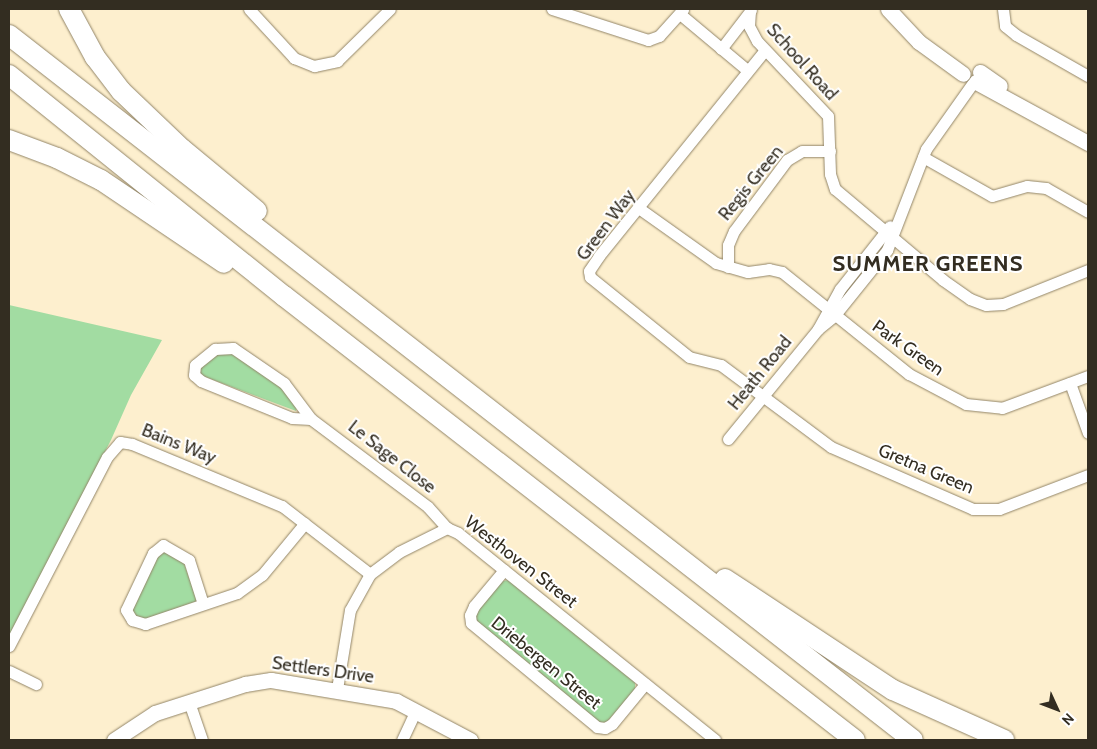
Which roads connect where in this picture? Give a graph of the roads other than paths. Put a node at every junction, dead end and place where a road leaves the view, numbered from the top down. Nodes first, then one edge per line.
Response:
1 (69, 9) edge
2 (249, 9) edge
3 (390, 9) edge
4 (552, 9) edge
5 (888, 9) edge
6 (898, 9) edge
7 (1003, 9) edge
8 (751, 10) edge
9 (682, 11) edge
10 (9, 35) edge
11 (722, 49) junction
12 (765, 50) junction
13 (747, 70) junction
14 (9, 75) edge
15 (971, 76) junction
16 (1088, 76) edge
17 (9, 140) edge
18 (1088, 143) edge
19 (830, 151) junction
20 (923, 157) junction
21 (640, 209) junction
22 (1088, 212) edge
23 (890, 236) junction
24 (728, 267) junction
25 (1088, 270) edge
26 (284, 296) junction
27 (831, 313) junction
28 (381, 324) junction
29 (1088, 376) edge
30 (1070, 383) junction
31 (764, 398) junction
32 (311, 419) junction
33 (1088, 433) edge
34 (728, 439) dead end
35 (1088, 475) edge
36 (623, 513) junction
37 (305, 523) junction
38 (447, 528) junction
39 (504, 570) junction
40 (370, 574) junction
41 (203, 604) junction
42 (9, 646) edge
43 (9, 672) edge
44 (36, 684) dead end
45 (645, 684) junction
46 (337, 689) junction
47 (189, 702) junction
48 (416, 710) junction
49 (816, 712) junction
50 (712, 739) edge
51 (114, 740) edge
52 (202, 740) edge
53 (402, 740) edge
54 (470, 740) edge
55 (841, 740) edge
56 (855, 740) edge
57 (913, 740) edge
58 (1004, 740) edge

1 - 28 highway
2 - 3 street
4 - 9 street
5 - 15 street
6 - 15 street
7 - 16 street
8 - 11 street, School Road
8 - 12 street, School Road
9 - 11 street
10 - 28 highway
11 - 13 street
12 - 13 street, Green Way
12 - 19 street, School Road
13 - 21 street, Green Way
14 - 26 highway
15 - 18 street
15 - 20 street, Heath Road
17 - 26 highway
19 - 23 street, School Road
19 - 24 street, Regis Green
20 - 22 street
20 - 23 street, Heath Road
21 - 24 street, Park Green
21 - 31 street, Green Way
23 - 25 street, School Road
23 - 27 street, Heath Road
24 - 27 street, Park Green
26 - 49 highway
27 - 30 street, Park Green
27 - 31 street, Heath Road
28 - 36 highway
29 - 30 street, Park Green
30 - 33 street
31 - 34 street, Heath Road
31 - 35 street, Gretna Green
32 - 32 street, Le Sage Close
32 - 38 street, Le Sage Close
36 - 57 highway
36 - 58 highway
37 - 40 street, Bains Way
37 - 41 street
37 - 42 street, Bains Way
38 - 39 street, Westhoven Street
38 - 40 street, Westhoven Street
39 - 45 street, Westhoven Street
39 - 45 street, Driebergen Street
40 - 46 street, Westhoven Street
41 - 41 street
43 - 44 street
45 - 50 street, Westhoven Street
46 - 47 street, Settlers Drive
46 - 48 street, Settlers Drive
47 - 51 street, Settlers Drive
47 - 52 street
48 - 53 street
48 - 54 street, Settlers Drive
49 - 55 highway
49 - 56 highway

